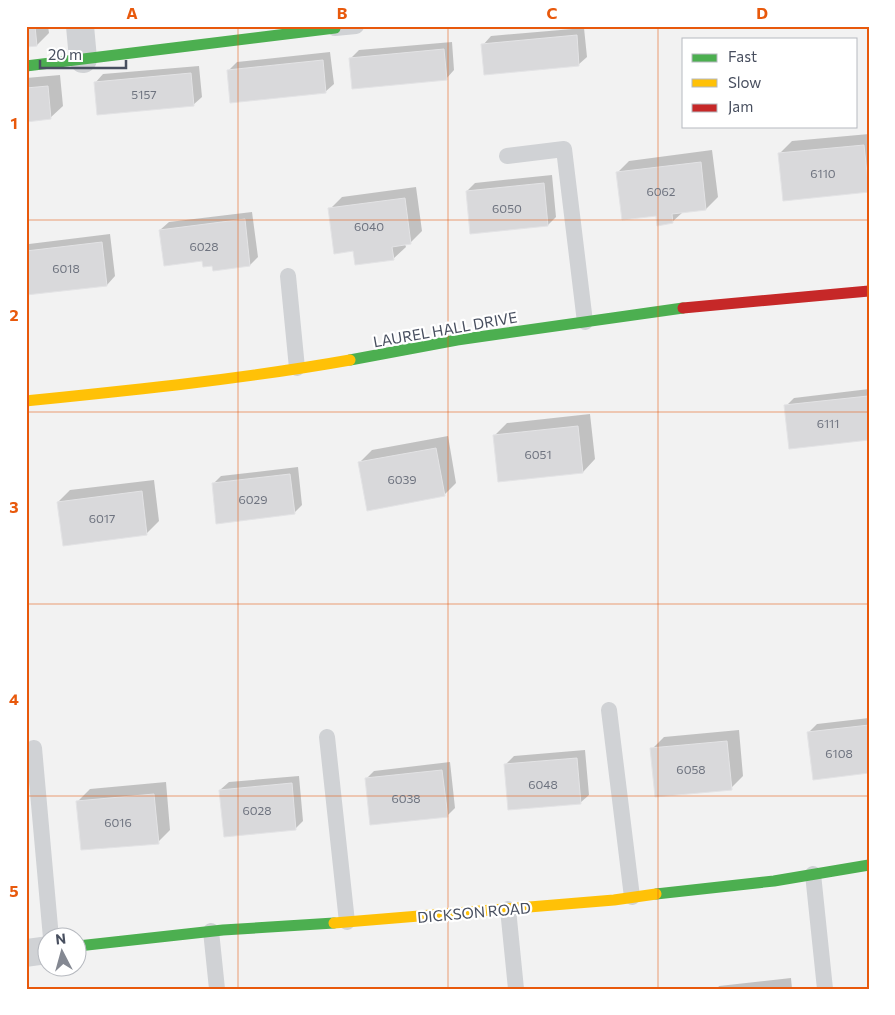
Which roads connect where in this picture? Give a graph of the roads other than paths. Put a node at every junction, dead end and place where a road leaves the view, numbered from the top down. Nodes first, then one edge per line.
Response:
1 (80, 26) edge
2 (356, 26) edge
3 (335, 27) edge
4 (83, 58) junction
5 (26, 66) edge
6 (507, 156) dead end
7 (288, 276) dead end
8 (869, 291) edge
9 (585, 322) junction
10 (297, 368) junction
11 (26, 401) edge
12 (609, 710) dead end
13 (327, 737) dead end
14 (34, 748) dead end
15 (869, 865) edge
16 (813, 874) junction
17 (632, 897) junction
18 (508, 909) junction
19 (347, 922) junction
20 (50, 928) edge
21 (211, 932) junction
22 (88, 945) edge
23 (217, 989) edge
24 (516, 989) edge
25 (825, 989) edge

1 - 4 street
2 - 3 lane
3 - 4 street
4 - 5 street
6 - 9 lane
7 - 10 lane
8 - 9 street, LAUREL HALL DRIVE
9 - 10 street, LAUREL HALL DRIVE
10 - 11 street, LAUREL HALL DRIVE
12 - 17 lane
13 - 19 lane
14 - 20 lane
15 - 16 street, DICKSON ROAD
16 - 17 street, DICKSON ROAD
16 - 25 lane
17 - 18 street, DICKSON ROAD
18 - 19 street, DICKSON ROAD
18 - 24 lane
19 - 21 street, DICKSON ROAD
21 - 22 street, DICKSON ROAD
21 - 23 lane

